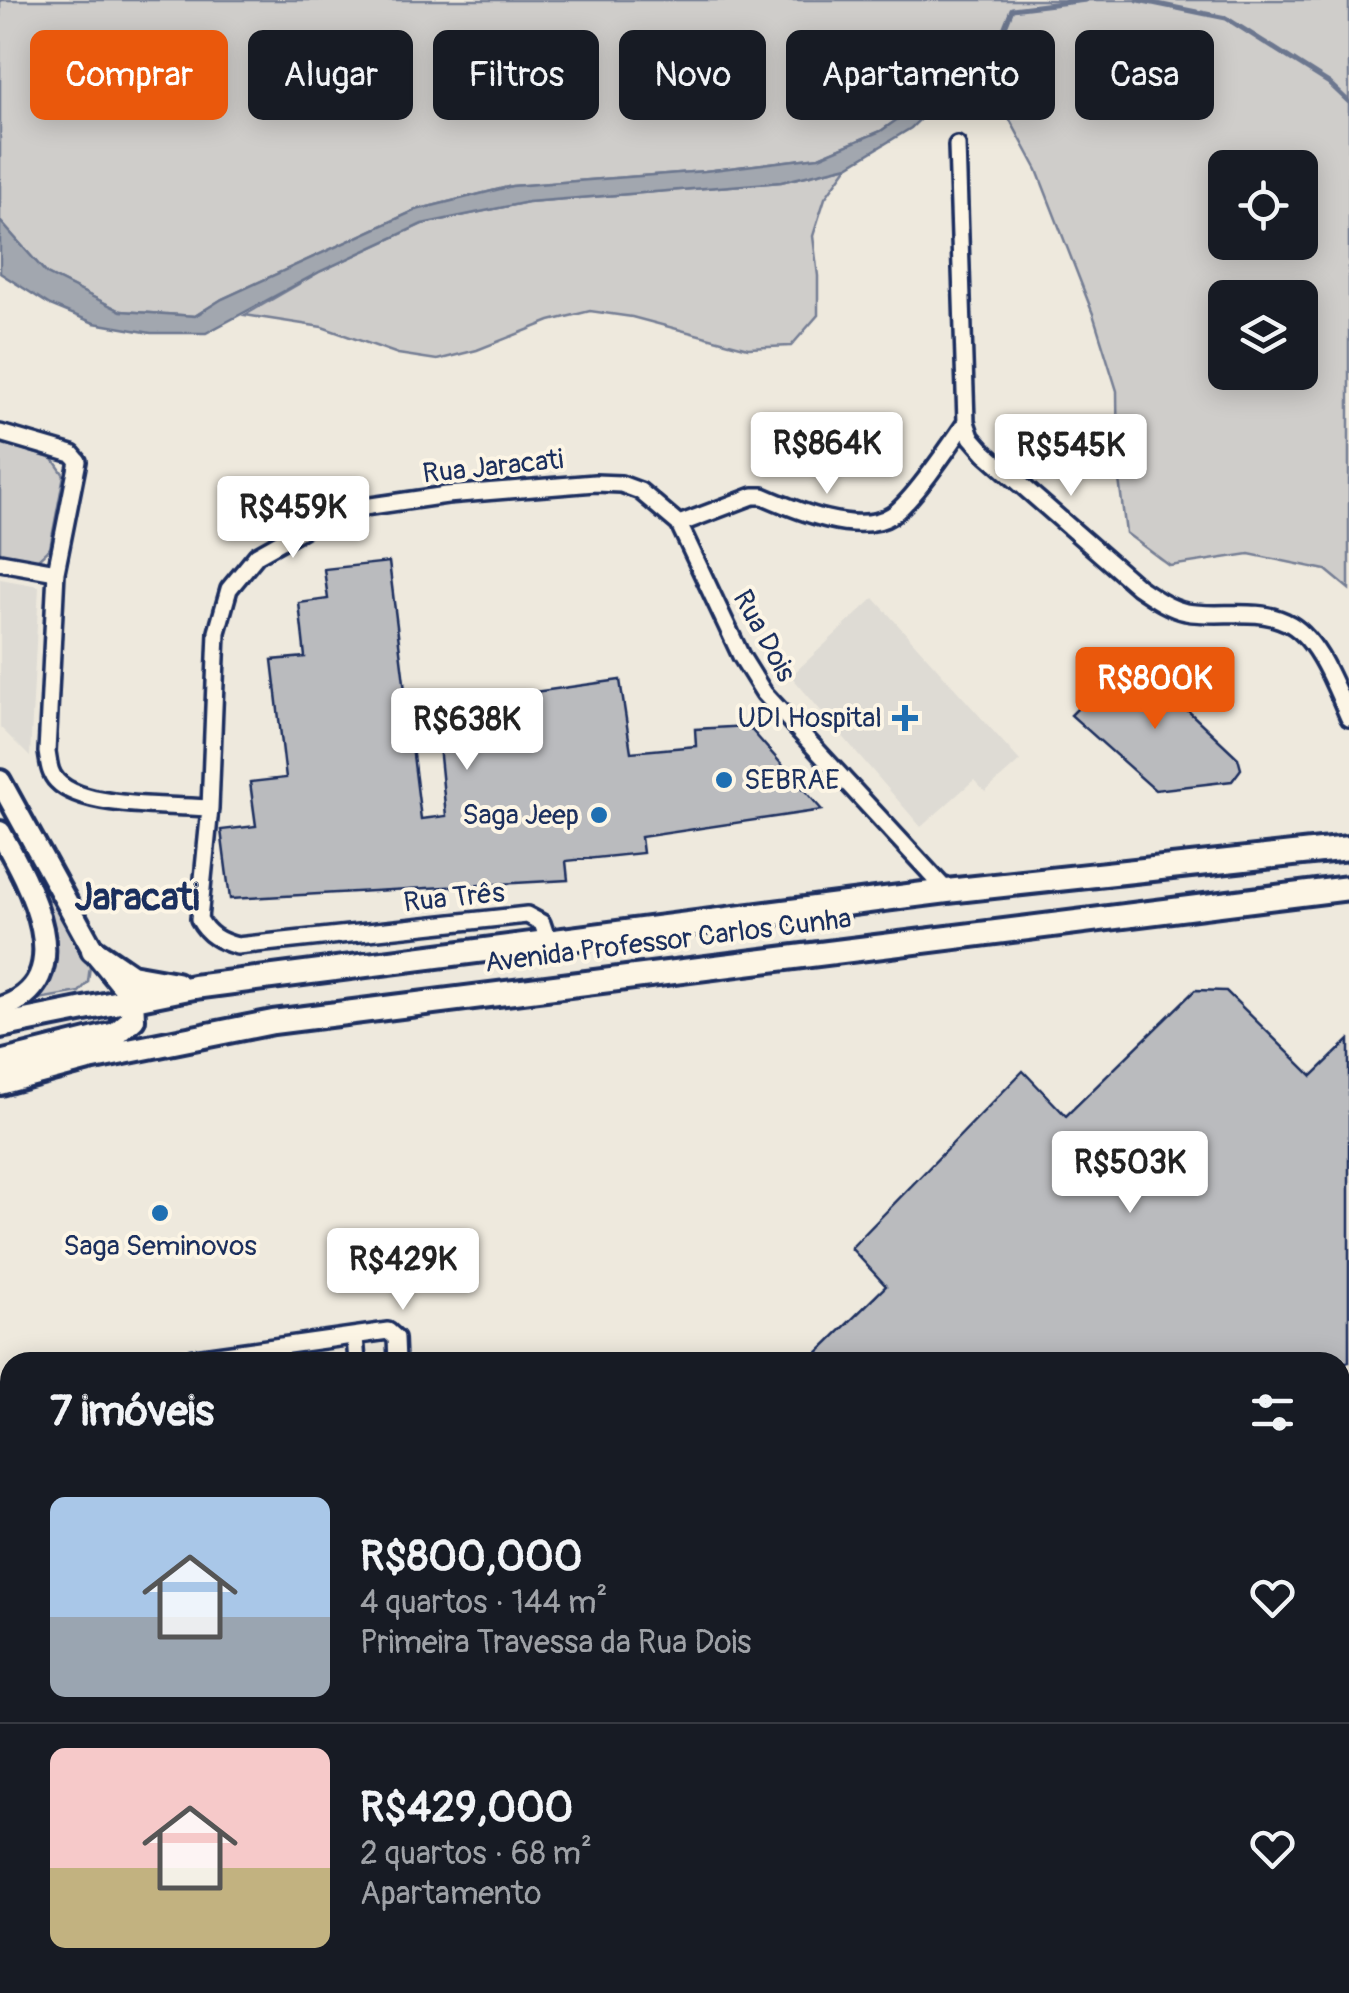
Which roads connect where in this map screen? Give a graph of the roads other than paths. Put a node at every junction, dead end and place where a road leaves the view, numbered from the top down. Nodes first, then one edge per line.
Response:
1 (957, 145) dead end
2 (966, 422) junction
3 (0, 433) edge
4 (679, 524) junction
5 (0, 562) edge
6 (56, 572) junction
7 (1349, 718) edge
8 (0, 781) edge
9 (210, 808) junction
10 (0, 832) edge
11 (1349, 848) edge
12 (1349, 888) edge
13 (947, 891) junction
14 (350, 934) junction
15 (548, 941) junction
16 (222, 942) joint
17 (93, 950) junction
18 (356, 966) junction
19 (194, 986) junction
20 (132, 997) junction
21 (0, 1008) edge
22 (0, 1026) edge
23 (0, 1063) edge
24 (0, 1083) edge
25 (355, 1337) junction
26 (242, 1352) edge
27 (356, 1352) edge
28 (397, 1352) edge

1 - 2 street
2 - 4 street
2 - 7 street
3 - 6 street
4 - 9 street, Rua Jaracati
4 - 13 street, Rua Dois
5 - 6 street
6 - 9 street
8 - 17 main road
9 - 16 street, Rua Jaracati
10 - 21 main road
11 - 13 main road, Avenida Professor Carlos Cunha
12 - 24 main road, Avenida Professor Carlos Cunha
13 - 15 main road, Avenida Professor Carlos Cunha
14 - 15 street, Rua Três
14 - 16 street, Rua Três
14 - 18 street
15 - 18 main road, Avenida Professor Carlos Cunha
17 - 19 main road
17 - 20 main road
18 - 19 main road, Avenida Professor Carlos Cunha
19 - 20 main road, Avenida Professor Carlos Cunha
20 - 22 main road, Avenida Professor Carlos Cunha
20 - 23 main road
25 - 26 street
25 - 27 street
25 - 28 street

